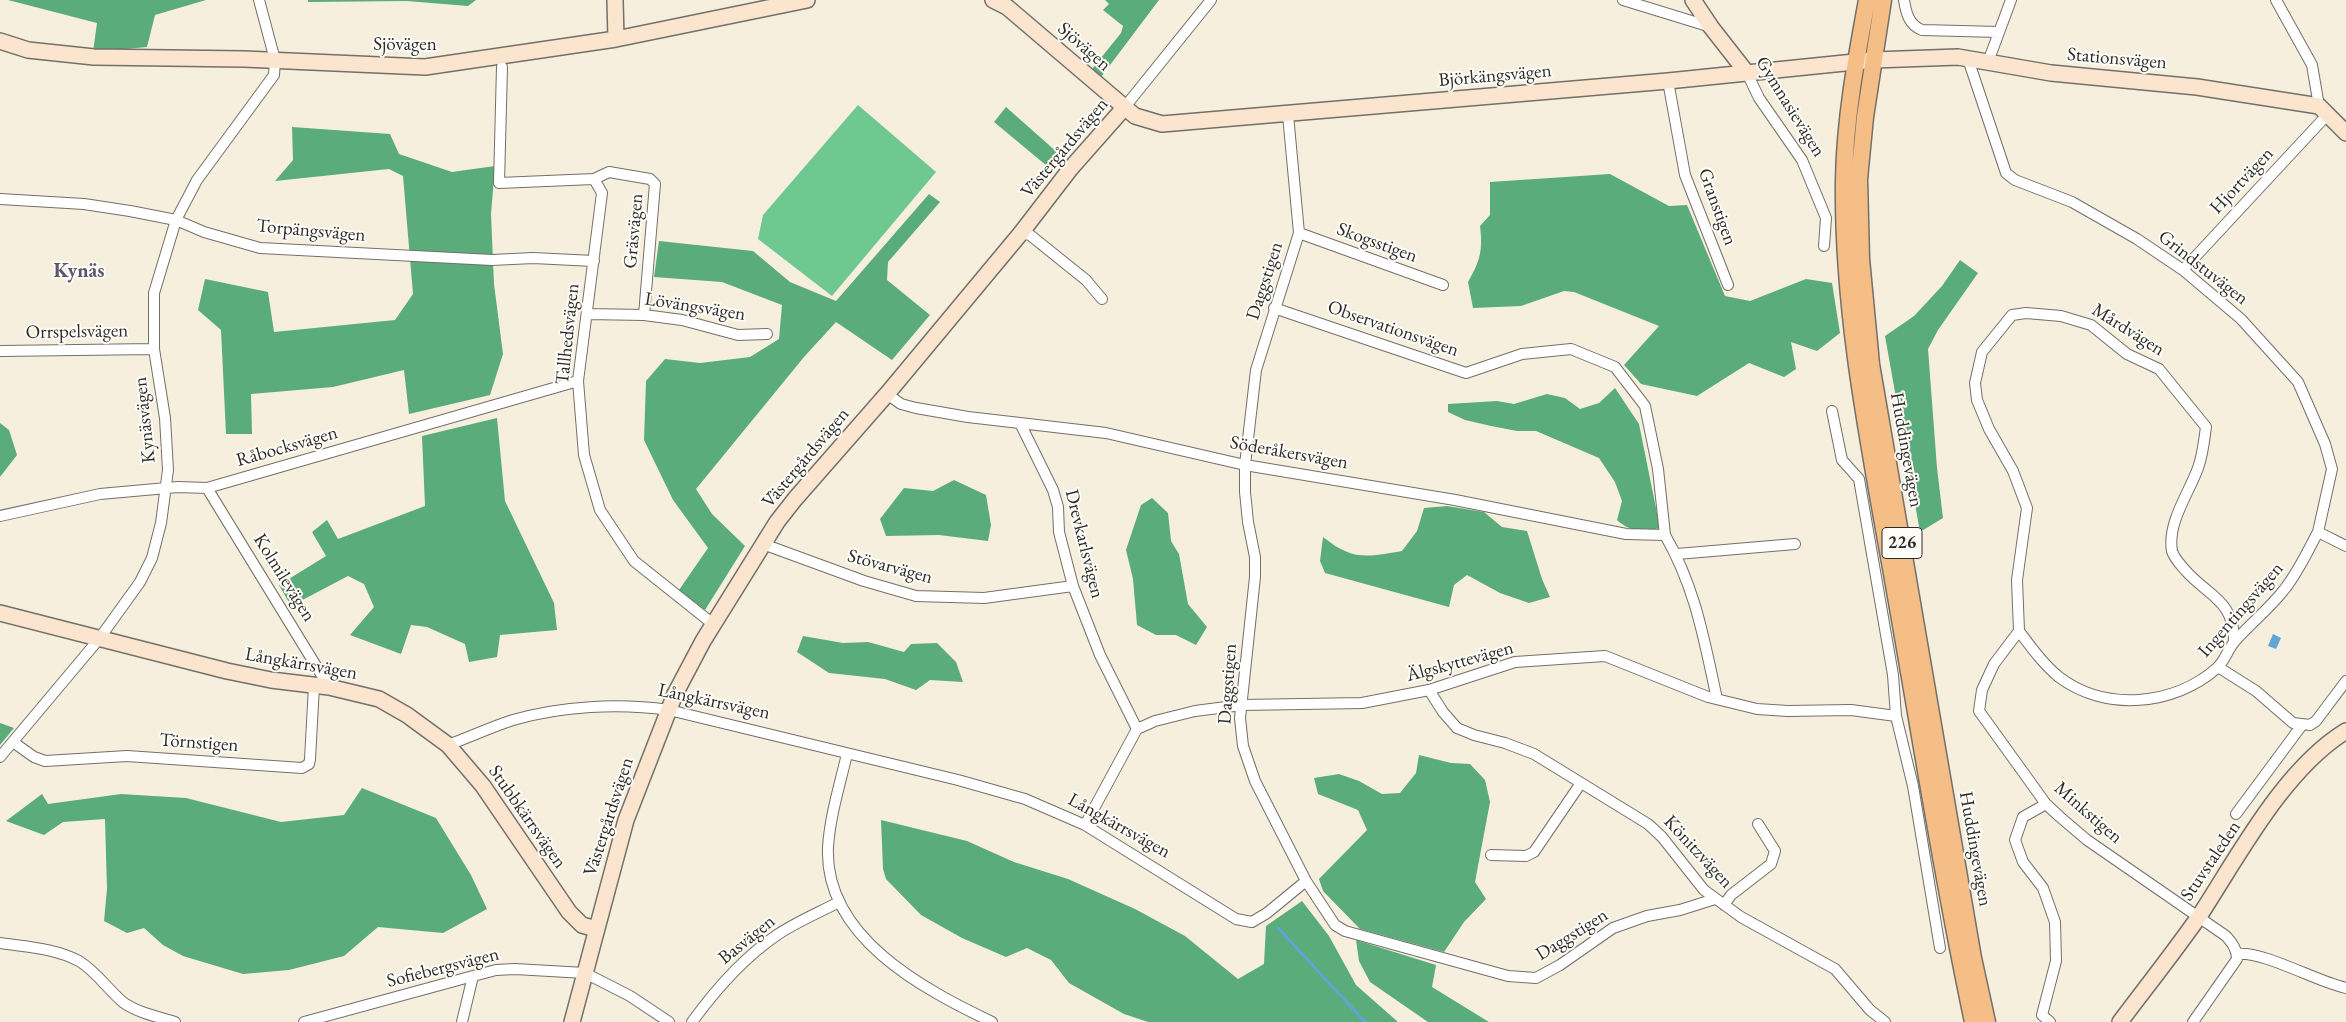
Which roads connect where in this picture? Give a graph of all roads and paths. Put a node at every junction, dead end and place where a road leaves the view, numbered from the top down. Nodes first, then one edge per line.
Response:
1 (259, 0) edge
2 (615, 0) edge
3 (807, 0) edge
4 (993, 0) edge
5 (1211, 0) edge
6 (1624, 0) edge
7 (1693, 0) edge
8 (1867, 0) edge
9 (1883, 0) edge
10 (1904, 0) edge
11 (2010, 0) edge
12 (2276, 0) edge
13 (1711, 27) junction
14 (1999, 32) junction
15 (616, 39) junction
16 (0, 41) edge
17 (1968, 59) junction
18 (275, 60) junction
19 (1874, 60) junction
20 (1988, 62) junction
21 (1855, 63) junction
22 (502, 67) dead end
23 (1747, 73) junction
24 (1668, 81) junction
25 (1124, 108) junction
26 (2323, 110) junction
27 (1288, 115) junction
28 (2346, 133) edge
29 (594, 179) junction
30 (0, 198) edge
31 (176, 220) junction
32 (1021, 233) junction
33 (1299, 233) junction
34 (1824, 246) dead end
35 (594, 261) junction
36 (2183, 270) junction
37 (1443, 285) dead end
38 (1728, 285) dead end
39 (1102, 299) dead end
40 (1274, 308) junction
41 (587, 314) junction
42 (644, 315) junction
43 (768, 334) dead end
44 (154, 349) junction
45 (0, 351) edge
46 (578, 381) junction
47 (887, 394) junction
48 (1832, 411) dead end
49 (1020, 423) junction
50 (1246, 465) junction
51 (167, 488) junction
52 (207, 488) junction
53 (0, 516) edge
54 (2318, 532) junction
55 (1666, 535) junction
56 (762, 544) junction
57 (1794, 544) dead end
58 (2346, 546) edge
59 (1677, 554) junction
60 (1072, 586) junction
61 (0, 613) edge
62 (713, 624) junction
63 (2019, 631) junction
64 (99, 639) junction
65 (2234, 641) junction
66 (2218, 667) junction
67 (2346, 680) edge
68 (322, 687) junction
69 (1429, 690) junction
70 (1717, 700) junction
71 (1242, 705) junction
72 (669, 710) junction
73 (1896, 716) junction
74 (2302, 725) junction
75 (1137, 729) junction
76 (2346, 731) edge
77 (13, 742) junction
78 (448, 745) junction
79 (847, 754) junction
80 (0, 757) edge
81 (1581, 783) junction
82 (2046, 804) junction
83 (2236, 814) dead end
84 (1758, 824) dead end
85 (1085, 825) junction
86 (1492, 855) dead end
87 (1306, 881) junction
88 (1715, 898) junction
89 (838, 902) junction
90 (1724, 905) junction
91 (2198, 917) junction
92 (596, 929) junction
93 (0, 943) edge
94 (1940, 948) dead end
95 (2237, 954) junction
96 (585, 973) junction
97 (473, 976) junction
98 (2346, 988) edge
99 (175, 1022) edge
100 (304, 1022) edge
101 (462, 1022) edge
102 (572, 1022) edge
103 (669, 1022) edge
104 (692, 1022) edge
105 (991, 1022) edge
106 (1885, 1022) edge
107 (1973, 1022) edge
108 (1987, 1022) edge
109 (2050, 1022) edge
110 (2120, 1022) edge
111 (2193, 1022) edge

1 - 18 street
2 - 15 street
3 - 15 street, Sjövägen
4 - 25 street, Sjövägen
5 - 25 street, Västergårdsvägen
6 - 13 street
7 - 13 street, Gymnasievägen
8 - 21 main road, Huddingevägen / 226
9 - 19 main road, Huddingevägen / 226
10 - 14 street
11 - 14 street
12 - 26 street
13 - 23 street, Gymnasievägen
14 - 20 street
15 - 18 street, Sjövägen
16 - 18 street, Sjövägen
17 - 19 street, Stationsvägen
17 - 20 street, Stationsvägen
17 - 36 street, Grindstuvägen
18 - 31 street, Kynäsvägen
19 - 21 street, Björkängsvägen
19 - 108 main road, Huddingevägen / 226
20 - 26 street, Stationsvägen
21 - 23 street, Björkängsvägen
21 - 107 main road, Huddingevägen / 226
22 - 29 street
23 - 24 street, Björkängsvägen
23 - 34 street, Gymnasievägen
24 - 27 street, Björkängsvägen
24 - 38 street, Granstigen
25 - 27 street, Björkängsvägen
25 - 32 street, Västergårdsvägen
26 - 28 street
26 - 36 street, Hjortvägen
27 - 33 street, Daggstigen
29 - 35 street, Tallhedsvägen
29 - 42 street, Gräsvägen
30 - 31 street, Torpängsvägen
31 - 35 street, Torpängsvägen
31 - 44 street, Kynäsvägen
32 - 39 street
32 - 47 street, Västergårdsvägen
33 - 37 street, Skogsstigen
33 - 40 street, Daggstigen
35 - 41 street, Tallhedsvägen
36 - 54 street, Grindstuvägen
40 - 50 street, Daggstigen
40 - 55 street, Observationsvägen
41 - 42 street, Lövängsvägen
41 - 46 street, Tallhedsvägen
42 - 43 street, Lövängsvägen
44 - 45 street, Orrspelsvägen
44 - 51 street, Kynäsvägen
46 - 52 street, Råbocksvägen
46 - 62 street, Tallhedsvägen
47 - 49 street, Söderåkersvägen
47 - 56 street, Västergårdsvägen
48 - 73 street
49 - 50 street, Söderåkersvägen
49 - 60 street, Drevkarlsvägen
50 - 55 street, Söderåkersvägen
50 - 71 street, Daggstigen
51 - 52 street, Råbocksvägen
51 - 53 street, Råbocksvägen
51 - 64 street, Kynäsvägen
52 - 68 street, Kolmilevägen
54 - 58 street
54 - 65 street, Ingentingsvägen
55 - 59 street
56 - 60 street, Stövarvägen
56 - 62 street, Västergårdsvägen
57 - 59 street
59 - 70 street
60 - 75 street, Drevkarlsvägen
61 - 64 street, Långkärrsvägen
62 - 72 street, Västergårdsvägen
63 - 65 street, Mårdvägen
63 - 66 street, Ingentingsvägen
63 - 82 street, Minkstigen
64 - 68 street, Långkärrsvägen
64 - 77 street, Kynäsvägen
65 - 66 street, Ingentingsvägen
66 - 74 street
67 - 74 street
68 - 77 street, Törnstigen
68 - 78 street, Långkärrsvägen
69 - 70 street, Älgskyttevägen
69 - 71 street, Älgskyttevägen
69 - 81 street, Könitzvägen
70 - 73 street, Älgskyttevägen
71 - 75 street, Älgskyttevägen
71 - 87 street, Daggstigen
72 - 78 street, Långkärrsvägen
72 - 79 street, Långkärrsvägen
72 - 92 street, Västergårdsvägen
73 - 94 street
74 - 83 street
75 - 85 street
76 - 91 street, Stuvstaleden
77 - 80 street, Kynäsvägen
78 - 92 street, Stubbkärrsvägen
79 - 85 street, Långkärrsvägen
79 - 89 street
81 - 86 street
81 - 88 street, Könitzvägen
82 - 91 street, Minkstigen
82 - 109 street
84 - 90 street
85 - 87 street, Långkärrsvägen
87 - 88 street, Daggstigen
88 - 90 street, Könitzvägen
89 - 104 street, Basvägen
89 - 105 street
90 - 106 street, Könitzvägen
91 - 95 street, Minkstigen
91 - 110 street, Stuvstaleden
92 - 96 street, Västergårdsvägen
93 - 99 street
95 - 98 street
95 - 111 street
96 - 97 street, Sofiebergsvägen
96 - 102 street, Västergårdsvägen
96 - 103 street, Sofiebergsvägen
97 - 100 street, Sofiebergsvägen
97 - 101 street

